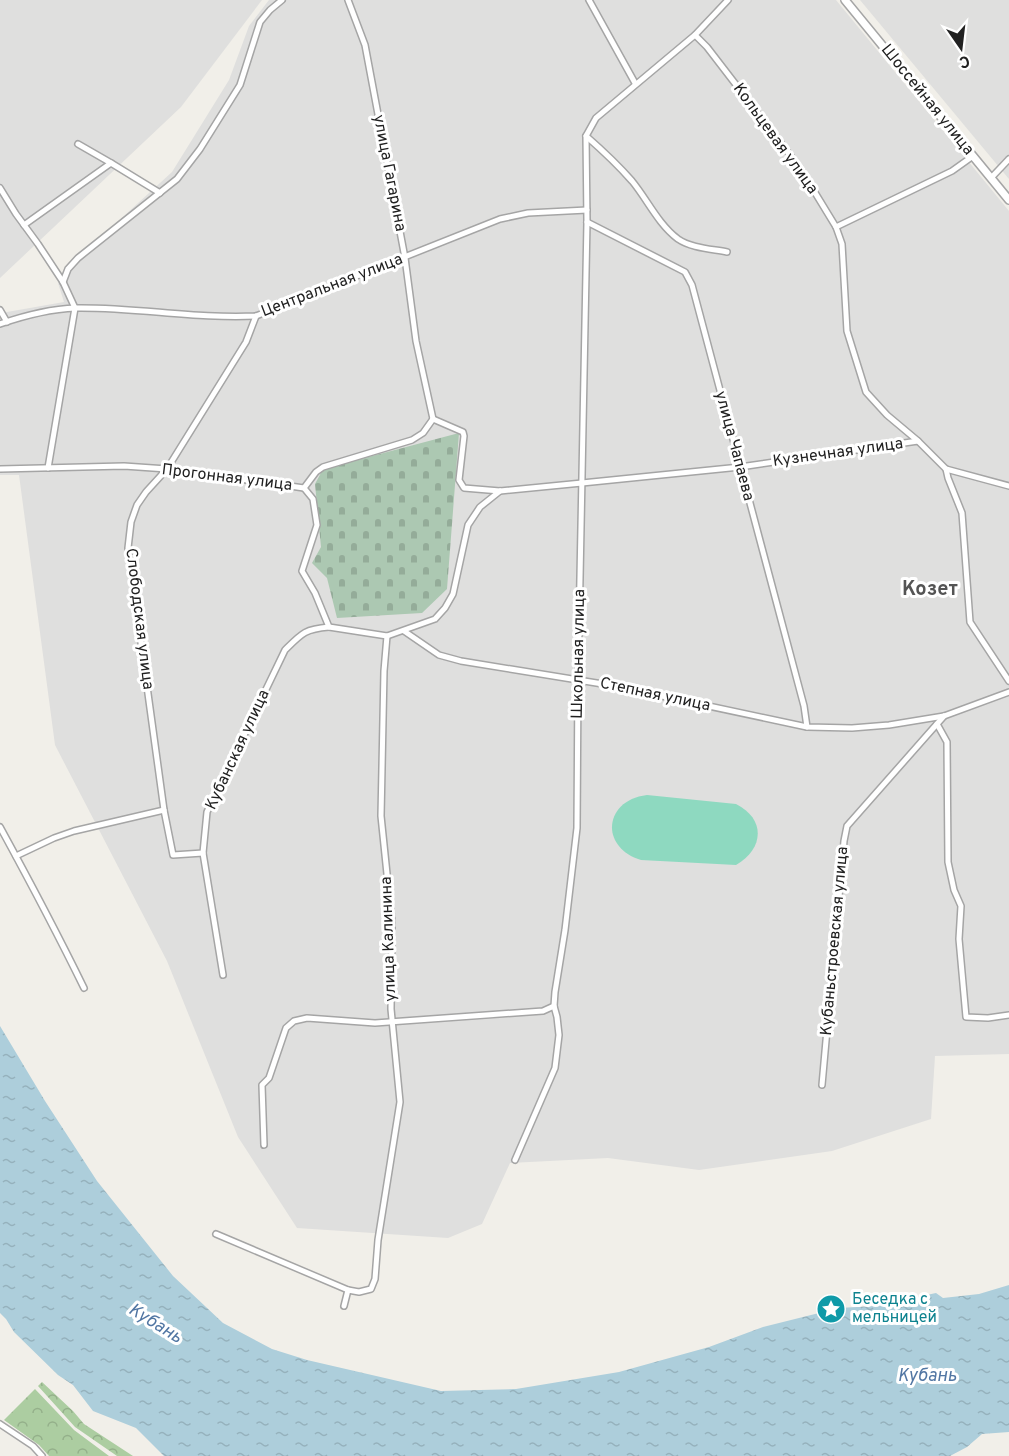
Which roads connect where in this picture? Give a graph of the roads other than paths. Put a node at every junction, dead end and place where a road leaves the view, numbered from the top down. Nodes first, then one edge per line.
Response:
1 (282, 0) edge
2 (348, 0) edge
3 (589, 0) edge
4 (728, 0) edge
5 (845, 0) edge
6 (695, 35) junction
7 (635, 83) junction
8 (586, 136) junction
9 (78, 144) dead end
10 (973, 156) junction
11 (1009, 159) edge
12 (111, 163) junction
13 (991, 178) junction
14 (0, 188) edge
15 (160, 193) junction
16 (1009, 200) edge
17 (587, 210) junction
18 (587, 222) junction
19 (24, 225) junction
20 (836, 227) junction
21 (727, 252) dead end
22 (405, 258) junction
23 (63, 282) junction
24 (75, 308) junction
25 (0, 310) edge
26 (256, 316) junction
27 (7, 322) junction
28 (0, 324) edge
29 (433, 419) junction
30 (918, 441) junction
31 (740, 467) junction
32 (48, 468) junction
33 (0, 469) edge
34 (167, 469) junction
35 (946, 469) junction
36 (582, 483) junction
37 (1009, 486) edge
38 (304, 488) junction
39 (500, 491) junction
40 (329, 627) junction
41 (404, 631) junction
42 (387, 636) junction
43 (578, 679) junction
44 (1009, 681) edge
45 (1009, 693) edge
46 (944, 716) junction
47 (937, 724) junction
48 (807, 727) junction
49 (164, 810) junction
50 (0, 827) edge
51 (203, 854) junction
52 (16, 856) junction
53 (223, 975) dead end
54 (84, 988) dead end
55 (554, 1006) junction
56 (1009, 1015) edge
57 (392, 1021) junction
58 (822, 1085) dead end
59 (264, 1145) dead end
60 (515, 1160) dead end
61 (216, 1233) dead end
62 (348, 1290) junction
63 (344, 1306) dead end
64 (0, 1424) edge
65 (42, 1456) edge

1 - 15 street
2 - 22 street, улица Гагарина
3 - 7 street
4 - 6 street
5 - 10 street, Шоссейная улица
6 - 7 street
6 - 20 street, Кольцевая улица
7 - 8 street
8 - 17 street, Школьная улица
8 - 21 street
9 - 12 street
10 - 13 street, Шоссейная улица
10 - 20 street
11 - 13 street
12 - 15 street
12 - 19 street
13 - 16 street, Шоссейная улица
14 - 19 street
15 - 23 street
17 - 18 street, Школьная улица
17 - 22 street, Центральная улица
18 - 31 street, улица Чапаева
18 - 36 street, Школьная улица
19 - 23 street
20 - 30 street, Кольцевая улица
22 - 26 street, Центральная улица
22 - 29 street, улица Гагарина
23 - 24 street
24 - 26 street, Центральная улица
24 - 27 street, Центральная улица
24 - 32 street
25 - 27 street
26 - 34 street, Слободская улица
27 - 28 street, Центральная улица
29 - 38 street, Прогонная улица
29 - 39 street, Кузнечная улица
30 - 31 street, Кузнечная улица
30 - 35 street, Кузнечная улица
31 - 36 street, Кузнечная улица
31 - 48 street, улица Чапаева
32 - 33 street, Прогонная улица
32 - 34 street, Прогонная улица
34 - 38 street, Прогонная улица
34 - 49 street, Слободская улица
35 - 37 street, Кузнечная улица
35 - 44 street
36 - 39 street, Кузнечная улица
36 - 43 street, Школьная улица
38 - 40 street
39 - 41 street
40 - 42 street
40 - 51 street, Кубанская улица
41 - 42 street
41 - 43 street, Степная улица
42 - 57 street, улица Калинина
43 - 48 street, Степная улица
43 - 55 street, Школьная улица
45 - 46 street, Степная улица
46 - 47 street, Кубаньстроевская улица
46 - 48 street, Степная улица
47 - 56 street
47 - 58 street, Кубаньстроевская улица
49 - 51 street, Слободская улица
49 - 52 street
50 - 52 street
51 - 53 street, Кубанская улица
52 - 54 street
55 - 57 street
55 - 60 street, Школьная улица
57 - 59 street
57 - 62 street, улица Калинина
61 - 62 street
62 - 63 street
64 - 65 street

